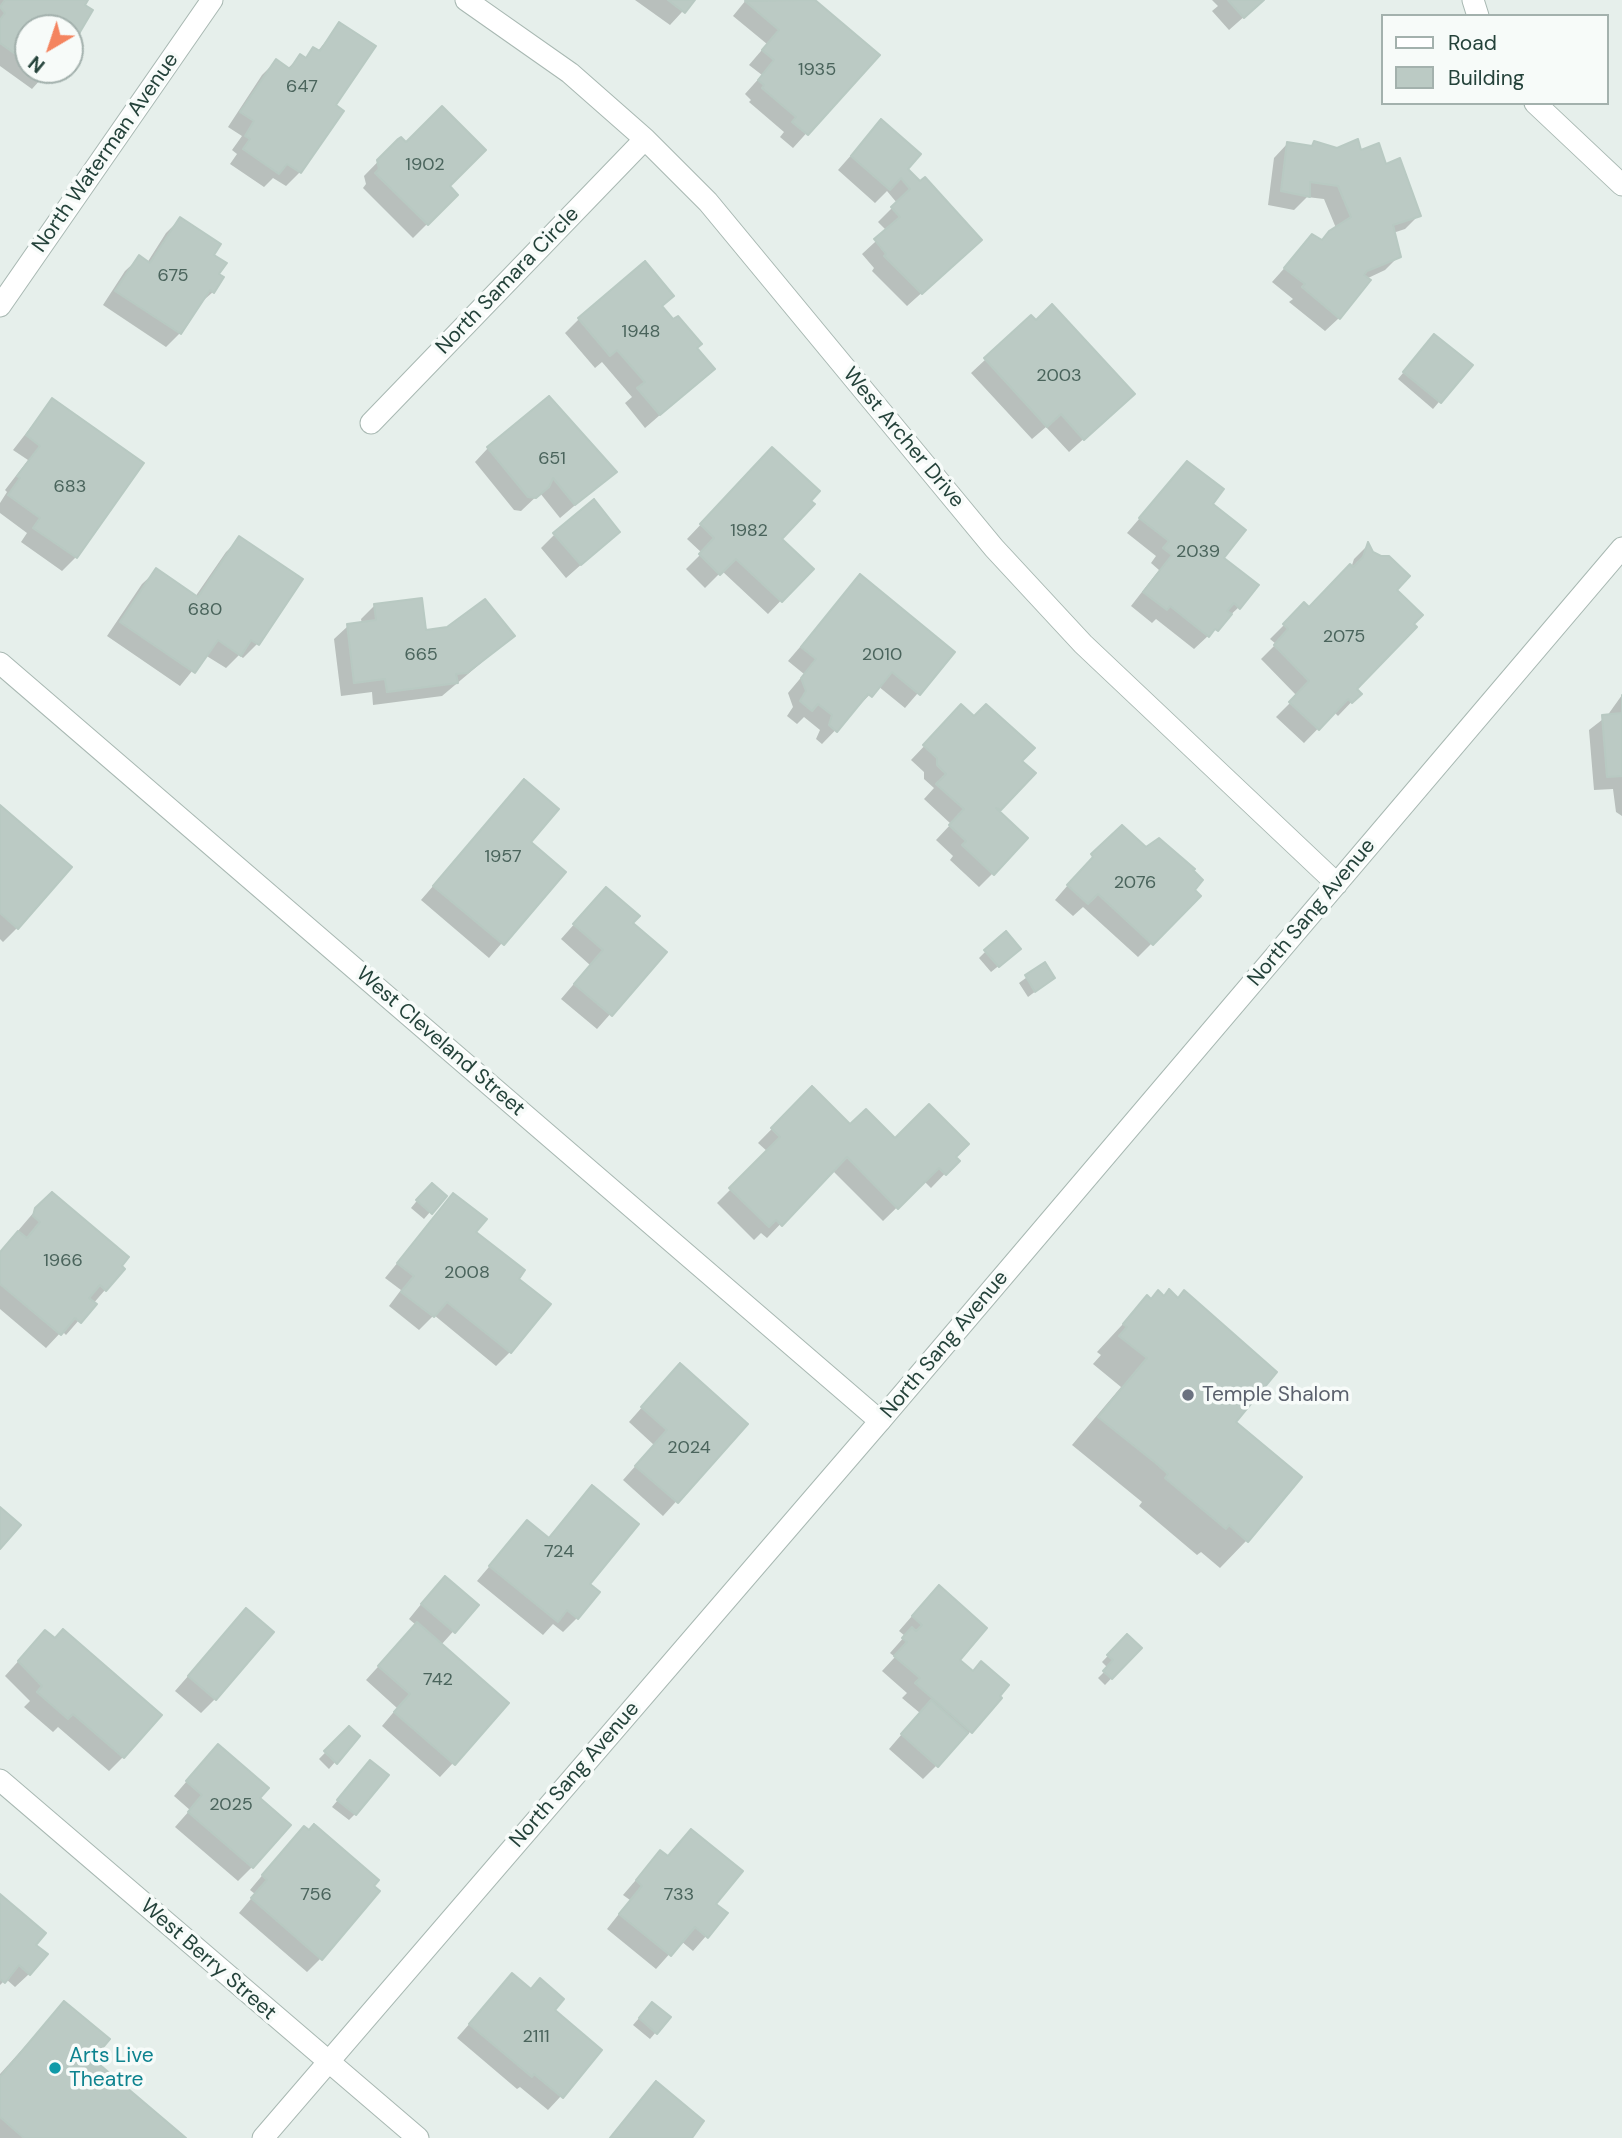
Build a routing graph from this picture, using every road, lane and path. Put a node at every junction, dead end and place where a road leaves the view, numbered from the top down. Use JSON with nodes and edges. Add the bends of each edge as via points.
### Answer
{"nodes":[{"id":1,"x":212,"y":0,"type":"edge"},
{"id":2,"x":466,"y":0,"type":"edge"},
{"id":3,"x":1537,"y":105,"type":"edge"},
{"id":4,"x":645,"y":139,"type":"junction"},
{"id":5,"x":1622,"y":185,"type":"edge"},
{"id":6,"x":0,"y":306,"type":"edge"},
{"id":7,"x":371,"y":423,"type":"dead end"},
{"id":8,"x":1622,"y":548,"type":"edge"},
{"id":9,"x":0,"y":663,"type":"edge"},
{"id":10,"x":1337,"y":884,"type":"junction"},
{"id":11,"x":880,"y":1421,"type":"junction"},
{"id":12,"x":0,"y":1780,"type":"edge"},
{"id":13,"x":326,"y":2062,"type":"junction"},
{"id":14,"x":263,"y":2138,"type":"edge"},
{"id":15,"x":418,"y":2138,"type":"edge"}],
"edges":[{"from":1,"to":6,"type":"street","name":"North Waterman Avenue"},
{"from":2,"to":4,"type":"street","name":"West Archer Drive","via":[[570,74]]},
{"from":3,"to":5,"type":"street"},
{"from":4,"to":7,"type":"street","name":"North Samara Circle"},
{"from":4,"to":10,"type":"street","name":"West Archer Drive","via":[[708,202],[1012,567],[1083,644]]},
{"from":8,"to":10,"type":"street","name":"North Sang Avenue"},
{"from":9,"to":11,"type":"street","name":"West Cleveland Street"},
{"from":10,"to":11,"type":"street","name":"North Sang Avenue"},
{"from":11,"to":13,"type":"street","name":"North Sang Avenue"},
{"from":12,"to":13,"type":"street","name":"West Berry Street"},
{"from":13,"to":14,"type":"street","name":"North Sang Avenue"},
{"from":13,"to":15,"type":"street","name":"West Berry Street"}]}
